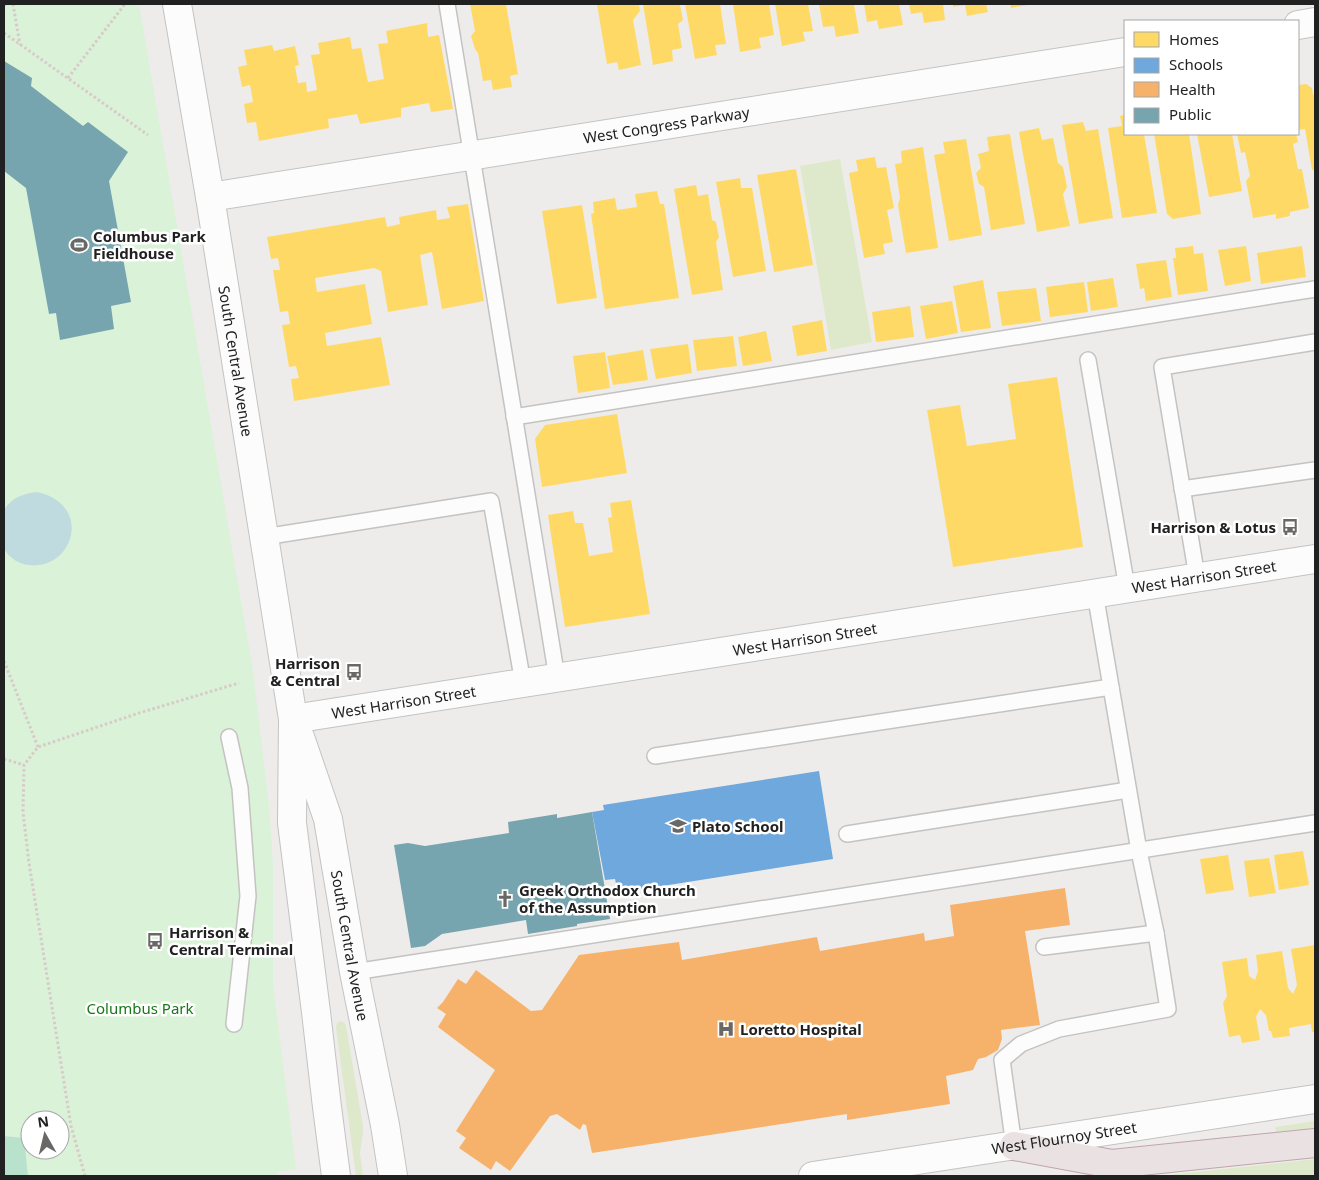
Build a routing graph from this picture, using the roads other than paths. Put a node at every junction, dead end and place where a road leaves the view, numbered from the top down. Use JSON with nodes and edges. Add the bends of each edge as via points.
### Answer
{"nodes":[{"id":1,"x":177,"y":4,"type":"edge"},
{"id":2,"x":447,"y":4,"type":"edge"},
{"id":3,"x":1315,"y":22,"type":"edge"},
{"id":4,"x":1299,"y":25,"type":"edge"},
{"id":5,"x":1124,"y":52,"type":"edge"},
{"id":6,"x":472,"y":155,"type":"junction"},
{"id":7,"x":210,"y":197,"type":"junction"},
{"id":8,"x":1315,"y":289,"type":"edge"},
{"id":9,"x":1315,"y":342,"type":"edge"},
{"id":10,"x":1088,"y":360,"type":"dead end"},
{"id":11,"x":514,"y":417,"type":"junction"},
{"id":12,"x":1315,"y":470,"type":"edge"},
{"id":13,"x":1182,"y":489,"type":"junction"},
{"id":14,"x":264,"y":537,"type":"junction"},
{"id":15,"x":1315,"y":559,"type":"edge"},
{"id":16,"x":1197,"y":577,"type":"junction"},
{"id":17,"x":1127,"y":588,"type":"junction"},
{"id":18,"x":1095,"y":593,"type":"junction"},
{"id":19,"x":557,"y":678,"type":"junction"},
{"id":20,"x":523,"y":683,"type":"junction"},
{"id":21,"x":1111,"y":687,"type":"junction"},
{"id":22,"x":293,"y":719,"type":"junction"},
{"id":23,"x":229,"y":737,"type":"dead end"},
{"id":24,"x":655,"y":756,"type":"dead end"},
{"id":25,"x":1128,"y":790,"type":"junction"},
{"id":26,"x":1315,"y":823,"type":"edge"},
{"id":27,"x":847,"y":834,"type":"dead end"},
{"id":28,"x":1139,"y":851,"type":"junction"},
{"id":29,"x":1156,"y":933,"type":"junction"},
{"id":30,"x":1044,"y":947,"type":"dead end"},
{"id":31,"x":354,"y":972,"type":"junction"},
{"id":32,"x":234,"y":1024,"type":"dead end"},
{"id":33,"x":1315,"y":1100,"type":"edge"},
{"id":34,"x":1315,"y":1143,"type":"edge"},
{"id":35,"x":1014,"y":1146,"type":"junction"},
{"id":36,"x":336,"y":1176,"type":"edge"},
{"id":37,"x":393,"y":1176,"type":"edge"},
{"id":38,"x":813,"y":1176,"type":"edge"}],
"edges":[{"from":1,"to":7,"type":"street","name":"South Central Avenue"},
{"from":2,"to":6,"type":"lane"},
{"from":3,"to":4,"type":"street"},
{"from":5,"to":6,"type":"street","name":"West Congress Parkway"},
{"from":6,"to":7,"type":"street","name":"West Congress Parkway"},
{"from":6,"to":11,"type":"lane"},
{"from":7,"to":14,"type":"street","name":"South Central Avenue"},
{"from":8,"to":11,"type":"lane"},
{"from":9,"to":13,"type":"lane","via":[[1162,367]]},
{"from":10,"to":17,"type":"lane"},
{"from":11,"to":19,"type":"lane"},
{"from":12,"to":13,"type":"lane"},
{"from":13,"to":16,"type":"lane"},
{"from":14,"to":20,"type":"lane","via":[[491,501]]},
{"from":14,"to":22,"type":"street","name":"South Central Avenue"},
{"from":15,"to":16,"type":"street","name":"West Harrison Street"},
{"from":16,"to":17,"type":"street","name":"West Harrison Street"},
{"from":17,"to":18,"type":"street","name":"West Harrison Street"},
{"from":18,"to":19,"type":"street","name":"West Harrison Street"},
{"from":18,"to":21,"type":"lane"},
{"from":19,"to":20,"type":"street","name":"West Harrison Street"},
{"from":20,"to":22,"type":"street","name":"West Harrison Street"},
{"from":21,"to":24,"type":"lane"},
{"from":21,"to":25,"type":"lane"},
{"from":22,"to":31,"type":"street","name":"South Central Avenue","via":[[328,820]]},
{"from":22,"to":36,"type":"street","name":"South Central Avenue","via":[[292,824]]},
{"from":23,"to":32,"type":"lane","via":[[240,788],[248,896]]},
{"from":25,"to":27,"type":"lane"},
{"from":25,"to":28,"type":"lane"},
{"from":26,"to":28,"type":"lane"},
{"from":28,"to":29,"type":"lane"},
{"from":28,"to":31,"type":"lane"},
{"from":29,"to":30,"type":"lane"},
{"from":29,"to":35,"type":"lane","via":[[1168,1009],[1058,1029],[1021,1044],[1002,1060]]},
{"from":31,"to":37,"type":"street","name":"South Central Avenue"},
{"from":33,"to":35,"type":"street","name":"West Flournoy Street"},
{"from":34,"to":35,"type":"highway","via":[[1112,1164]]},
{"from":35,"to":38,"type":"street","name":"West Flournoy Street"}]}
